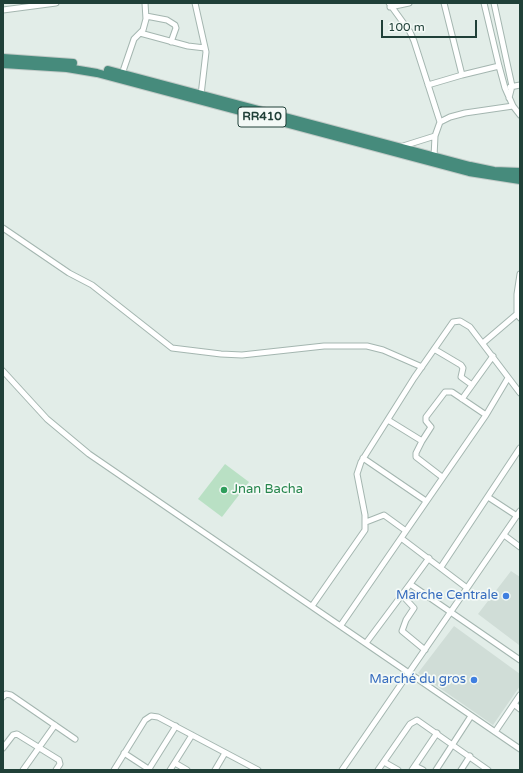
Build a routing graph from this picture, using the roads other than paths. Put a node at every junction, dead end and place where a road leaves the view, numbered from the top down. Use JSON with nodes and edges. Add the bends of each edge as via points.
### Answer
{"nodes":[{"id":1,"x":56,"y":3,"type":"edge"},
{"id":2,"x":146,"y":3,"type":"edge"},
{"id":3,"x":195,"y":3,"type":"edge"},
{"id":4,"x":409,"y":3,"type":"edge"},
{"id":5,"x":444,"y":3,"type":"edge"},
{"id":6,"x":484,"y":3,"type":"edge"},
{"id":7,"x":494,"y":3,"type":"edge"},
{"id":8,"x":390,"y":5,"type":"edge"},
{"id":9,"x":3,"y":10,"type":"edge"},
{"id":10,"x":146,"y":16,"type":"junction"},
{"id":11,"x":140,"y":34,"type":"junction"},
{"id":12,"x":171,"y":42,"type":"junction"},
{"id":13,"x":205,"y":48,"type":"junction"},
{"id":14,"x":3,"y":58,"type":"edge"},
{"id":15,"x":3,"y":64,"type":"edge"},
{"id":16,"x":499,"y":66,"type":"junction"},
{"id":17,"x":122,"y":74,"type":"junction"},
{"id":18,"x":462,"y":75,"type":"junction"},
{"id":19,"x":428,"y":85,"type":"junction"},
{"id":20,"x":520,"y":85,"type":"edge"},
{"id":21,"x":512,"y":86,"type":"junction"},
{"id":22,"x":505,"y":88,"type":"junction"},
{"id":23,"x":201,"y":95,"type":"junction"},
{"id":24,"x":509,"y":98,"type":"junction"},
{"id":25,"x":513,"y":106,"type":"junction"},
{"id":26,"x":520,"y":116,"type":"edge"},
{"id":27,"x":440,"y":122,"type":"junction"},
{"id":28,"x":435,"y":136,"type":"junction"},
{"id":29,"x":399,"y":147,"type":"junction"},
{"id":30,"x":434,"y":157,"type":"junction"},
{"id":31,"x":520,"y":172,"type":"edge"},
{"id":32,"x":520,"y":180,"type":"edge"},
{"id":33,"x":3,"y":228,"type":"edge"},
{"id":34,"x":520,"y":274,"type":"edge"},
{"id":35,"x":519,"y":316,"type":"edge"},
{"id":36,"x":483,"y":343,"type":"junction"},
{"id":37,"x":434,"y":349,"type":"junction"},
{"id":38,"x":493,"y":356,"type":"junction"},
{"id":39,"x":422,"y":367,"type":"junction"},
{"id":40,"x":3,"y":371,"type":"edge"},
{"id":41,"x":508,"y":378,"type":"junction"},
{"id":42,"x":472,"y":386,"type":"junction"},
{"id":43,"x":520,"y":394,"type":"edge"},
{"id":44,"x":462,"y":399,"type":"junction"},
{"id":45,"x":486,"y":414,"type":"junction"},
{"id":46,"x":388,"y":420,"type":"junction"},
{"id":47,"x":422,"y":441,"type":"junction"},
{"id":48,"x":520,"y":448,"type":"edge"},
{"id":49,"x":363,"y":458,"type":"junction"},
{"id":50,"x":442,"y":477,"type":"junction"},
{"id":51,"x":488,"y":497,"type":"junction"},
{"id":52,"x":426,"y":501,"type":"junction"},
{"id":53,"x":520,"y":511,"type":"edge"},
{"id":54,"x":516,"y":516,"type":"junction"},
{"id":55,"x":366,"y":522,"type":"junction"},
{"id":56,"x":406,"y":531,"type":"junction"},
{"id":57,"x":504,"y":535,"type":"junction"},
{"id":58,"x":401,"y":538,"type":"junction"},
{"id":59,"x":520,"y":546,"type":"edge"},
{"id":60,"x":429,"y":558,"type":"junction"},
{"id":61,"x":441,"y":568,"type":"junction"},
{"id":62,"x":410,"y":584,"type":"junction"},
{"id":63,"x":467,"y":588,"type":"junction"},
{"id":64,"x":402,"y":595,"type":"junction"},
{"id":65,"x":312,"y":606,"type":"junction"},
{"id":66,"x":450,"y":612,"type":"junction"},
{"id":67,"x":341,"y":625,"type":"junction"},
{"id":68,"x":366,"y":643,"type":"junction"},
{"id":69,"x":425,"y":650,"type":"junction"},
{"id":70,"x":520,"y":660,"type":"edge"},
{"id":71,"x":409,"y":674,"type":"junction"},
{"id":72,"x":520,"y":694,"type":"edge"},
{"id":73,"x":3,"y":697,"type":"edge"},
{"id":74,"x":514,"y":704,"type":"junction"},
{"id":75,"x":520,"y":709,"type":"edge"},
{"id":76,"x":471,"y":716,"type":"junction"},
{"id":77,"x":54,"y":725,"type":"junction"},
{"id":78,"x":176,"y":726,"type":"junction"},
{"id":79,"x":495,"y":732,"type":"junction"},
{"id":80,"x":437,"y":733,"type":"junction"},
{"id":81,"x":192,"y":735,"type":"junction"},
{"id":82,"x":75,"y":739,"type":"dead end"},
{"id":83,"x":452,"y":745,"type":"junction"},
{"id":84,"x":3,"y":748,"type":"edge"},
{"id":85,"x":39,"y":748,"type":"junction"},
{"id":86,"x":520,"y":748,"type":"edge"},
{"id":87,"x":124,"y":753,"type":"junction"},
{"id":88,"x":225,"y":753,"type":"junction"},
{"id":89,"x":470,"y":756,"type":"junction"},
{"id":90,"x":384,"y":762,"type":"junction"},
{"id":91,"x":175,"y":763,"type":"junction"},
{"id":92,"x":413,"y":768,"type":"edge"},
{"id":93,"x":23,"y":770,"type":"edge"},
{"id":94,"x":56,"y":770,"type":"edge"},
{"id":95,"x":114,"y":770,"type":"edge"},
{"id":96,"x":150,"y":770,"type":"edge"},
{"id":97,"x":170,"y":770,"type":"edge"},
{"id":98,"x":187,"y":770,"type":"edge"},
{"id":99,"x":215,"y":770,"type":"edge"},
{"id":100,"x":258,"y":770,"type":"edge"},
{"id":101,"x":342,"y":770,"type":"edge"},
{"id":102,"x":378,"y":770,"type":"edge"},
{"id":103,"x":398,"y":770,"type":"edge"},
{"id":104,"x":423,"y":770,"type":"edge"},
{"id":105,"x":436,"y":770,"type":"edge"},
{"id":106,"x":461,"y":770,"type":"edge"},
{"id":107,"x":488,"y":770,"type":"edge"}],
"edges":[{"from":1,"to":9,"type":"street"},
{"from":2,"to":10,"type":"street"},
{"from":3,"to":13,"type":"street"},
{"from":4,"to":8,"type":"street"},
{"from":5,"to":18,"type":"street"},
{"from":6,"to":16,"type":"street"},
{"from":7,"to":21,"type":"street"},
{"from":8,"to":19,"type":"street","via":[[410,32]]},
{"from":10,"to":11,"type":"street"},
{"from":10,"to":12,"type":"street","via":[[167,20],[175,25]]},
{"from":11,"to":12,"type":"street"},
{"from":11,"to":17,"type":"street","via":[[132,43]]},
{"from":12,"to":13,"type":"street"},
{"from":13,"to":23,"type":"street"},
{"from":14,"to":17,"type":"highway","number":"RR410","via":[[67,63]]},
{"from":15,"to":32,"type":"highway","number":"RR410","via":[[67,68],[97,73],[469,172]]},
{"from":16,"to":18,"type":"street"},
{"from":16,"to":22,"type":"street"},
{"from":17,"to":23,"type":"highway","number":"RR410"},
{"from":18,"to":19,"type":"street"},
{"from":19,"to":27,"type":"street"},
{"from":20,"to":21,"type":"street"},
{"from":21,"to":22,"type":"street"},
{"from":21,"to":24,"type":"street"},
{"from":22,"to":24,"type":"street"},
{"from":23,"to":29,"type":"highway","number":"RR410"},
{"from":24,"to":25,"type":"street"},
{"from":25,"to":26,"type":"street"},
{"from":25,"to":27,"type":"street","via":[[465,113]]},
{"from":27,"to":28,"type":"street"},
{"from":28,"to":29,"type":"street"},
{"from":28,"to":30,"type":"street"},
{"from":29,"to":30,"type":"highway","number":"RR410"},
{"from":30,"to":31,"type":"highway","number":"RR410","via":[[482,169]]},
{"from":33,"to":39,"type":"street","via":[[68,273],[92,285],[172,348],[242,355],[324,346],[367,346],[384,350]]},
{"from":34,"to":35,"type":"street","via":[[517,294]]},
{"from":35,"to":36,"type":"street"},
{"from":36,"to":37,"type":"street","via":[[470,327],[457,321],[450,326]]},
{"from":36,"to":38,"type":"street"},
{"from":37,"to":39,"type":"street"},
{"from":37,"to":42,"type":"street","via":[[461,366],[463,368],[460,376]]},
{"from":38,"to":41,"type":"street"},
{"from":38,"to":42,"type":"street"},
{"from":39,"to":46,"type":"street"},
{"from":40,"to":65,"type":"street","via":[[47,419],[89,454]]},
{"from":41,"to":43,"type":"street"},
{"from":41,"to":45,"type":"street"},
{"from":42,"to":44,"type":"street"},
{"from":44,"to":45,"type":"street"},
{"from":44,"to":47,"type":"street","via":[[450,392],[443,393],[426,417],[430,429]]},
{"from":45,"to":50,"type":"street"},
{"from":46,"to":47,"type":"street"},
{"from":46,"to":49,"type":"street"},
{"from":47,"to":50,"type":"street","via":[[416,457]]},
{"from":48,"to":51,"type":"street"},
{"from":49,"to":52,"type":"street"},
{"from":49,"to":55,"type":"street","via":[[358,474]]},
{"from":50,"to":52,"type":"street"},
{"from":51,"to":54,"type":"street"},
{"from":51,"to":61,"type":"street"},
{"from":52,"to":56,"type":"street"},
{"from":53,"to":54,"type":"street"},
{"from":54,"to":57,"type":"street"},
{"from":55,"to":56,"type":"street","via":[[384,516]]},
{"from":55,"to":65,"type":"street","via":[[362,534]]},
{"from":56,"to":58,"type":"street"},
{"from":57,"to":59,"type":"street"},
{"from":57,"to":63,"type":"street"},
{"from":58,"to":60,"type":"street"},
{"from":58,"to":67,"type":"street"},
{"from":60,"to":61,"type":"street"},
{"from":60,"to":62,"type":"street"},
{"from":61,"to":63,"type":"street"},
{"from":62,"to":64,"type":"street"},
{"from":62,"to":66,"type":"street"},
{"from":63,"to":66,"type":"street"},
{"from":64,"to":68,"type":"street"},
{"from":64,"to":69,"type":"street","via":[[414,608],[402,631]]},
{"from":65,"to":67,"type":"street"},
{"from":66,"to":69,"type":"street"},
{"from":66,"to":70,"type":"street"},
{"from":67,"to":68,"type":"street"},
{"from":68,"to":71,"type":"street"},
{"from":69,"to":71,"type":"street"},
{"from":71,"to":76,"type":"street"},
{"from":71,"to":101,"type":"street"},
{"from":72,"to":74,"type":"street"},
{"from":73,"to":77,"type":"street","via":[[6,694],[11,695]]},
{"from":74,"to":75,"type":"street"},
{"from":74,"to":79,"type":"street"},
{"from":76,"to":79,"type":"street"},
{"from":76,"to":83,"type":"street"},
{"from":77,"to":82,"type":"street"},
{"from":77,"to":85,"type":"street"},
{"from":78,"to":81,"type":"street"},
{"from":78,"to":87,"type":"street","via":[[158,716],[149,717]]},
{"from":78,"to":96,"type":"street"},
{"from":79,"to":86,"type":"street"},
{"from":80,"to":83,"type":"street"},
{"from":80,"to":90,"type":"street","via":[[414,721]]},
{"from":80,"to":92,"type":"street"},
{"from":81,"to":88,"type":"street"},
{"from":81,"to":91,"type":"street"},
{"from":83,"to":89,"type":"street"},
{"from":83,"to":105,"type":"street"},
{"from":84,"to":85,"type":"street","via":[[15,734]]},
{"from":85,"to":93,"type":"street"},
{"from":85,"to":94,"type":"street","via":[[59,760],[60,764]]},
{"from":87,"to":95,"type":"street"},
{"from":87,"to":96,"type":"street"},
{"from":88,"to":99,"type":"street"},
{"from":88,"to":100,"type":"street"},
{"from":89,"to":106,"type":"street"},
{"from":89,"to":107,"type":"street"},
{"from":90,"to":102,"type":"street"},
{"from":90,"to":103,"type":"street"},
{"from":91,"to":97,"type":"street"},
{"from":91,"to":98,"type":"street"},
{"from":92,"to":104,"type":"street"}]}
